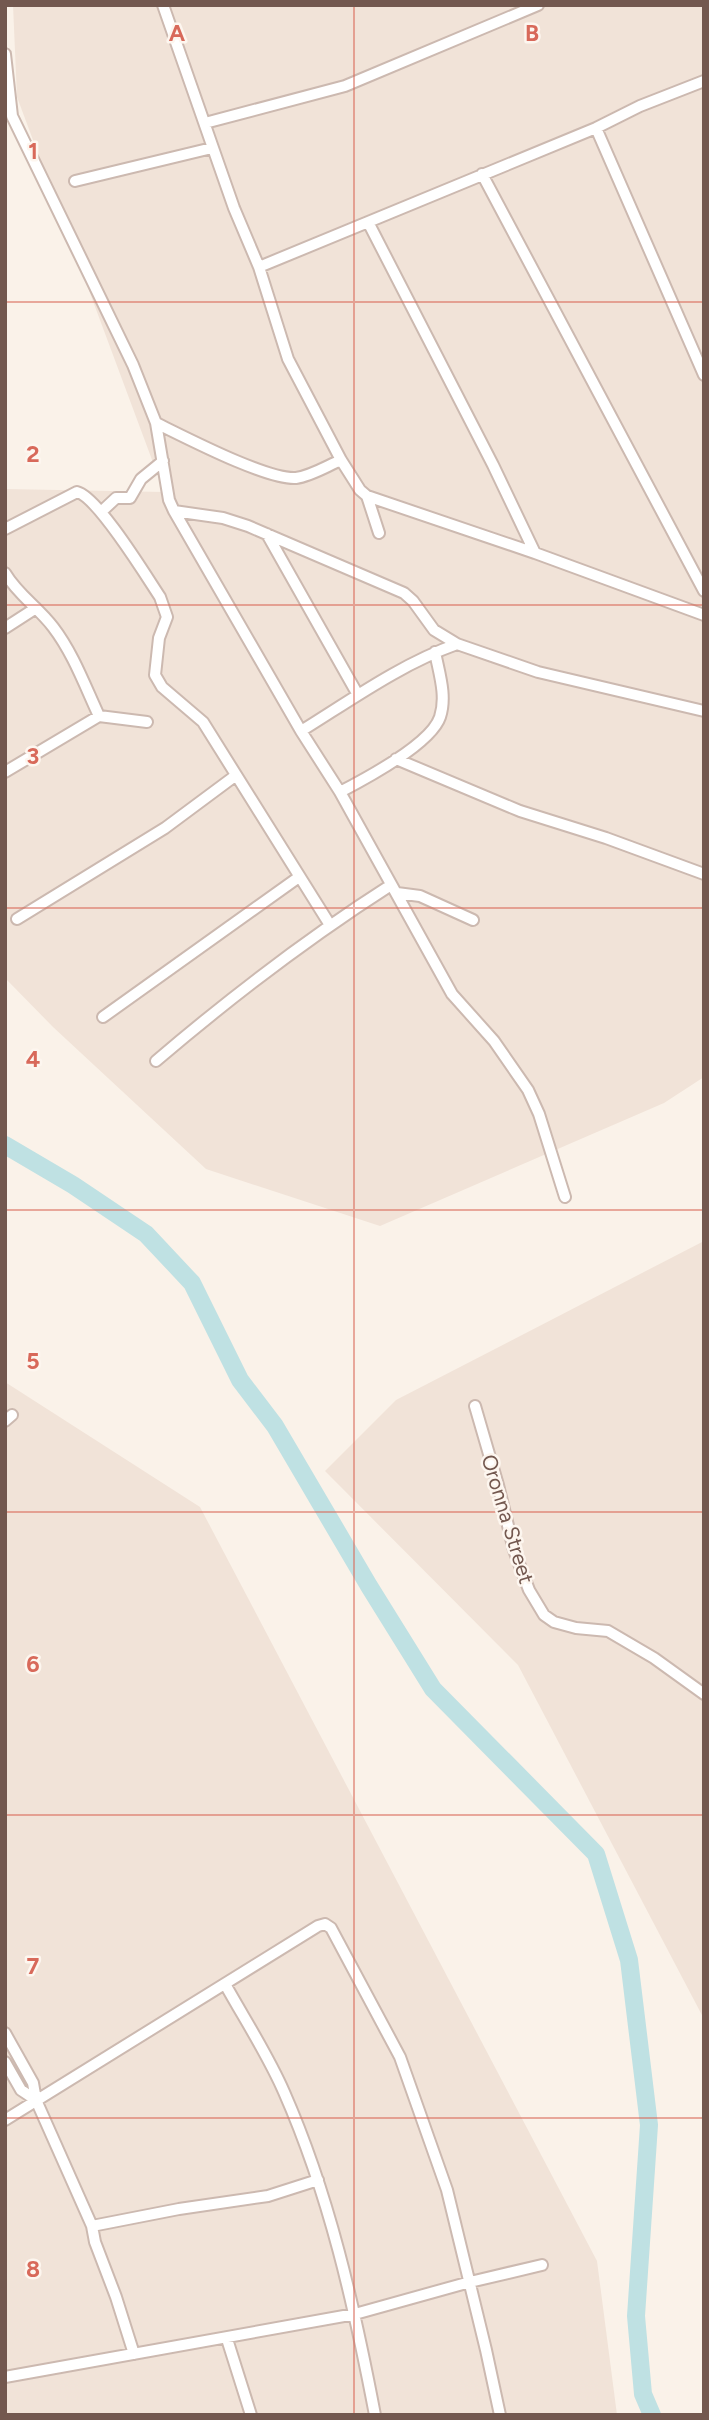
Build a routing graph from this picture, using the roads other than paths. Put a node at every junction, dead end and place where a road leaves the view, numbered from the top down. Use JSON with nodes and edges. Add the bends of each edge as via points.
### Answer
{"nodes":[{"id":1,"x":163,"y":5,"type":"edge"},
{"id":2,"x":538,"y":5,"type":"edge"},
{"id":3,"x":5,"y":54,"type":"edge"},
{"id":4,"x":704,"y":81,"type":"edge"},
{"id":5,"x":205,"y":123,"type":"junction"},
{"id":6,"x":596,"y":128,"type":"junction"},
{"id":7,"x":212,"y":148,"type":"junction"},
{"id":8,"x":481,"y":174,"type":"junction"},
{"id":9,"x":75,"y":181,"type":"dead end"},
{"id":10,"x":368,"y":222,"type":"junction"},
{"id":11,"x":259,"y":267,"type":"junction"},
{"id":12,"x":704,"y":375,"type":"edge"},
{"id":13,"x":156,"y":423,"type":"junction"},
{"id":14,"x":341,"y":460,"type":"junction"},
{"id":15,"x":163,"y":461,"type":"junction"},
{"id":16,"x":367,"y":496,"type":"junction"},
{"id":17,"x":174,"y":511,"type":"junction"},
{"id":18,"x":102,"y":512,"type":"junction"},
{"id":19,"x":5,"y":529,"type":"edge"},
{"id":20,"x":379,"y":533,"type":"dead end"},
{"id":21,"x":267,"y":534,"type":"junction"},
{"id":22,"x":535,"y":553,"type":"junction"},
{"id":23,"x":5,"y":573,"type":"edge"},
{"id":24,"x":704,"y":591,"type":"edge"},
{"id":25,"x":36,"y":608,"type":"junction"},
{"id":26,"x":703,"y":614,"type":"edge"},
{"id":27,"x":5,"y":628,"type":"edge"},
{"id":28,"x":457,"y":644,"type":"junction"},
{"id":29,"x":435,"y":652,"type":"junction"},
{"id":30,"x":358,"y":695,"type":"junction"},
{"id":31,"x":704,"y":711,"type":"edge"},
{"id":32,"x":99,"y":716,"type":"junction"},
{"id":33,"x":147,"y":722,"type":"dead end"},
{"id":34,"x":302,"y":731,"type":"junction"},
{"id":35,"x":396,"y":759,"type":"junction"},
{"id":36,"x":5,"y":772,"type":"edge"},
{"id":37,"x":235,"y":776,"type":"junction"},
{"id":38,"x":340,"y":792,"type":"junction"},
{"id":39,"x":704,"y":874,"type":"edge"},
{"id":40,"x":299,"y":877,"type":"junction"},
{"id":41,"x":394,"y":889,"type":"junction"},
{"id":42,"x":17,"y":919,"type":"dead end"},
{"id":43,"x":473,"y":920,"type":"dead end"},
{"id":44,"x":330,"y":925,"type":"junction"},
{"id":45,"x":103,"y":1017,"type":"dead end"},
{"id":46,"x":156,"y":1061,"type":"dead end"},
{"id":47,"x":565,"y":1197,"type":"dead end"},
{"id":48,"x":475,"y":1406,"type":"dead end"},
{"id":49,"x":704,"y":1694,"type":"edge"},
{"id":50,"x":225,"y":1984,"type":"junction"},
{"id":51,"x":5,"y":2033,"type":"edge"},
{"id":52,"x":5,"y":2062,"type":"edge"},
{"id":53,"x":36,"y":2100,"type":"junction"},
{"id":54,"x":5,"y":2120,"type":"edge"},
{"id":55,"x":318,"y":2180,"type":"junction"},
{"id":56,"x":92,"y":2226,"type":"junction"},
{"id":57,"x":542,"y":2265,"type":"dead end"},
{"id":58,"x":470,"y":2282,"type":"junction"},
{"id":59,"x":355,"y":2314,"type":"junction"},
{"id":60,"x":227,"y":2339,"type":"junction"},
{"id":61,"x":134,"y":2354,"type":"junction"},
{"id":62,"x":5,"y":2377,"type":"edge"},
{"id":63,"x":251,"y":2415,"type":"edge"},
{"id":64,"x":375,"y":2415,"type":"edge"},
{"id":65,"x":500,"y":2415,"type":"edge"}],
"edges":[{"from":1,"to":5,"type":"street"},
{"from":2,"to":5,"type":"street","via":[[345,86]]},
{"from":3,"to":13,"type":"street","via":[[12,116],[133,365]]},
{"from":4,"to":6,"type":"street"},
{"from":5,"to":7,"type":"street"},
{"from":6,"to":8,"type":"street"},
{"from":6,"to":12,"type":"street"},
{"from":7,"to":9,"type":"street"},
{"from":7,"to":11,"type":"street"},
{"from":8,"to":10,"type":"street"},
{"from":8,"to":24,"type":"street"},
{"from":10,"to":11,"type":"street"},
{"from":10,"to":22,"type":"street"},
{"from":11,"to":14,"type":"street","via":[[288,359]]},
{"from":13,"to":14,"type":"street","via":[[276,475],[295,478]]},
{"from":13,"to":15,"type":"street"},
{"from":14,"to":16,"type":"street"},
{"from":15,"to":17,"type":"street"},
{"from":15,"to":18,"type":"street","via":[[141,479],[130,498],[117,498]]},
{"from":16,"to":20,"type":"street"},
{"from":16,"to":22,"type":"street"},
{"from":17,"to":21,"type":"street","via":[[223,518]]},
{"from":17,"to":34,"type":"street"},
{"from":18,"to":19,"type":"street","via":[[77,492]]},
{"from":18,"to":37,"type":"street","via":[[164,607],[167,617],[159,638],[155,675],[162,687],[203,722]]},
{"from":21,"to":28,"type":"street","via":[[404,593],[434,630]]},
{"from":21,"to":30,"type":"street"},
{"from":22,"to":26,"type":"street"},
{"from":23,"to":25,"type":"street"},
{"from":25,"to":27,"type":"street"},
{"from":25,"to":32,"type":"street","via":[[62,641]]},
{"from":28,"to":29,"type":"street"},
{"from":28,"to":31,"type":"street","via":[[538,672]]},
{"from":29,"to":30,"type":"street"},
{"from":29,"to":35,"type":"street","via":[[443,692],[440,717],[434,729]]},
{"from":30,"to":34,"type":"street"},
{"from":32,"to":33,"type":"street"},
{"from":32,"to":36,"type":"street"},
{"from":34,"to":38,"type":"street"},
{"from":35,"to":38,"type":"street"},
{"from":35,"to":39,"type":"street","via":[[520,811]]},
{"from":37,"to":40,"type":"street"},
{"from":37,"to":42,"type":"street","via":[[165,828]]},
{"from":38,"to":41,"type":"street"},
{"from":40,"to":44,"type":"street"},
{"from":40,"to":45,"type":"street"},
{"from":41,"to":43,"type":"street"},
{"from":41,"to":44,"type":"street"},
{"from":41,"to":47,"type":"street","via":[[452,994],[494,1041],[528,1090]]},
{"from":44,"to":46,"type":"street"},
{"from":48,"to":49,"type":"street","name":"Oronna Street","via":[[514,1550],[544,1615],[576,1628],[608,1631]]},
{"from":50,"to":53,"type":"street"},
{"from":50,"to":55,"type":"street","via":[[284,2090]]},
{"from":50,"to":58,"type":"street","via":[[318,1926],[331,1928],[400,2057],[447,2190]]},
{"from":51,"to":53,"type":"street","via":[[33,2082]]},
{"from":52,"to":53,"type":"street","via":[[21,2090]]},
{"from":53,"to":54,"type":"street"},
{"from":53,"to":56,"type":"street"},
{"from":55,"to":56,"type":"street","via":[[268,2196]]},
{"from":55,"to":59,"type":"street"},
{"from":56,"to":61,"type":"street"},
{"from":57,"to":58,"type":"street"},
{"from":58,"to":59,"type":"street"},
{"from":58,"to":65,"type":"street"},
{"from":59,"to":60,"type":"street"},
{"from":59,"to":64,"type":"street"},
{"from":60,"to":61,"type":"street"},
{"from":60,"to":63,"type":"street"},
{"from":61,"to":62,"type":"street"}]}
